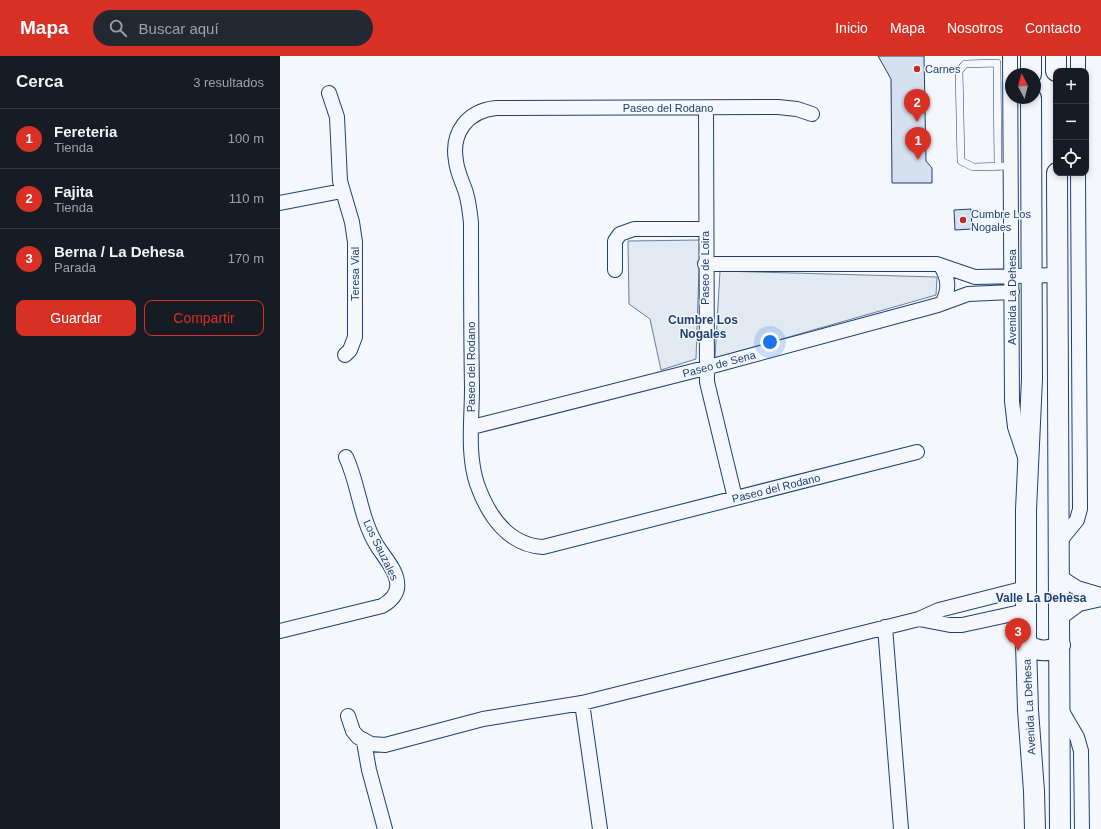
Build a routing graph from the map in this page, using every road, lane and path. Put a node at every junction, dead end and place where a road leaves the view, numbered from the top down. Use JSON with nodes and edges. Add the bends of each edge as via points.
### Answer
{"nodes":[{"id":1,"x":1010,"y":56,"type":"edge"},
{"id":2,"x":1020,"y":56,"type":"edge"},
{"id":3,"x":1031,"y":56,"type":"edge"},
{"id":4,"x":1056,"y":56,"type":"edge"},
{"id":5,"x":1078,"y":56,"type":"edge"},
{"id":6,"x":1011,"y":68,"type":"edge"},
{"id":7,"x":1015,"y":68,"type":"edge"},
{"id":8,"x":1031,"y":68,"type":"edge"},
{"id":9,"x":1056,"y":68,"type":"edge"},
{"id":10,"x":1078,"y":68,"type":"edge"},
{"id":11,"x":328,"y":93,"type":"dead end"},
{"id":12,"x":1009,"y":104,"type":"edge"},
{"id":13,"x":1031,"y":104,"type":"edge"},
{"id":14,"x":706,"y":108,"type":"junction"},
{"id":15,"x":812,"y":114,"type":"dead end"},
{"id":16,"x":1005,"y":166,"type":"junction"},
{"id":17,"x":1057,"y":176,"type":"edge"},
{"id":18,"x":1078,"y":176,"type":"edge"},
{"id":19,"x":342,"y":191,"type":"junction"},
{"id":20,"x":280,"y":203,"type":"edge"},
{"id":21,"x":706,"y":229,"type":"junction"},
{"id":22,"x":705,"y":264,"type":"junction"},
{"id":23,"x":941,"y":266,"type":"junction"},
{"id":24,"x":615,"y":270,"type":"dead end"},
{"id":25,"x":1032,"y":275,"type":"junction"},
{"id":26,"x":1057,"y":275,"type":"junction"},
{"id":27,"x":1012,"y":276,"type":"junction"},
{"id":28,"x":1012,"y":292,"type":"junction"},
{"id":29,"x":943,"y":302,"type":"junction"},
{"id":30,"x":345,"y":355,"type":"dead end"},
{"id":31,"x":706,"y":368,"type":"junction"},
{"id":32,"x":472,"y":427,"type":"junction"},
{"id":33,"x":917,"y":452,"type":"dead end"},
{"id":34,"x":346,"y":457,"type":"dead end"},
{"id":35,"x":1028,"y":466,"type":"junction"},
{"id":36,"x":735,"y":498,"type":"junction"},
{"id":37,"x":1059,"y":548,"type":"junction"},
{"id":38,"x":1026,"y":549,"type":"junction"},
{"id":39,"x":1060,"y":578,"type":"junction"},
{"id":40,"x":1026,"y":588,"type":"junction"},
{"id":41,"x":1101,"y":595,"type":"edge"},
{"id":42,"x":1101,"y":599,"type":"edge"},
{"id":43,"x":1026,"y":611,"type":"junction"},
{"id":44,"x":1060,"y":618,"type":"junction"},
{"id":45,"x":919,"y":619,"type":"junction"},
{"id":46,"x":885,"y":627,"type":"junction"},
{"id":47,"x":280,"y":631,"type":"edge"},
{"id":48,"x":1026,"y":644,"type":"junction"},
{"id":49,"x":1060,"y":645,"type":"junction"},
{"id":50,"x":582,"y":703,"type":"junction"},
{"id":51,"x":1060,"y":708,"type":"junction"},
{"id":52,"x":348,"y":716,"type":"dead end"},
{"id":53,"x":364,"y":742,"type":"junction"},
{"id":54,"x":1034,"y":828,"type":"edge"},
{"id":55,"x":386,"y":829,"type":"edge"},
{"id":56,"x":600,"y":829,"type":"edge"},
{"id":57,"x":901,"y":829,"type":"edge"},
{"id":58,"x":1060,"y":829,"type":"edge"},
{"id":59,"x":1082,"y":829,"type":"edge"}],
"edges":[{"from":1,"to":6,"type":"street","name":"Avenida La Dehesa"},
{"from":2,"to":7,"type":"street","name":"Avenida La Dehesa"},
{"from":3,"to":8,"type":"street"},
{"from":4,"to":9,"type":"street"},
{"from":5,"to":10,"type":"street"},
{"from":11,"to":19,"type":"street","name":"Teresa Vial","via":[[337,117]]},
{"from":12,"to":16,"type":"street","name":"Avenida La Dehesa"},
{"from":13,"to":25,"type":"street","name":"Avenida La Dehesa"},
{"from":14,"to":15,"type":"street","name":"Paseo del Rodano","via":[[788,108]]},
{"from":14,"to":21,"type":"street","name":"Paseo de Loira"},
{"from":14,"to":32,"type":"street","name":"Paseo del Rodano","via":[[496,108],[480,111],[462,125],[455,152],[471,223]]},
{"from":16,"to":16,"type":"lane","via":[[997,63],[965,64],[959,71],[961,161],[973,167]]},
{"from":16,"to":27,"type":"street","name":"Avenida La Dehesa"},
{"from":17,"to":26,"type":"street"},
{"from":18,"to":37,"type":"street","via":[[1080,509],[1077,520]]},
{"from":19,"to":20,"type":"street"},
{"from":19,"to":30,"type":"street","name":"Teresa Vial","via":[[352,222],[355,252],[355,337]]},
{"from":21,"to":22,"type":"street","name":"Paseo de Loira"},
{"from":21,"to":24,"type":"street","via":[[624,231],[615,241]]},
{"from":22,"to":23,"type":"street"},
{"from":22,"to":31,"type":"street","name":"Paseo de Loira"},
{"from":23,"to":27,"type":"street","via":[[975,276]]},
{"from":23,"to":29,"type":"street","via":[[948,285]]},
{"from":25,"to":26,"type":"street"},
{"from":25,"to":27,"type":"street"},
{"from":25,"to":35,"type":"street","name":"Avenida La Dehesa","via":[[1032,378]]},
{"from":26,"to":37,"type":"street"},
{"from":27,"to":28,"type":"street","name":"Avenida La Dehesa"},
{"from":28,"to":29,"type":"street","name":"Paseo de Sena","via":[[976,293]]},
{"from":28,"to":35,"type":"street","name":"Avenida La Dehesa","via":[[1012,414]]},
{"from":29,"to":31,"type":"street","name":"Paseo de Sena"},
{"from":31,"to":32,"type":"street","name":"Paseo de Sena"},
{"from":31,"to":36,"type":"street","name":"Paseo de Loira","via":[[710,397]]},
{"from":32,"to":36,"type":"street","name":"Paseo del Rodano","via":[[474,470],[482,496],[501,527],[525,544],[538,547],[552,546]]},
{"from":33,"to":36,"type":"street","name":"Paseo del Rodano"},
{"from":34,"to":47,"type":"street","name":"Los Sauzales","via":[[365,521],[396,578],[397,590],[391,600],[382,606]]},
{"from":35,"to":38,"type":"street","name":"Avenida La Dehesa"},
{"from":37,"to":38,"type":"street","via":[[1035,545]]},
{"from":37,"to":39,"type":"street"},
{"from":38,"to":40,"type":"street","name":"Avenida La Dehesa"},
{"from":39,"to":41,"type":"street","via":[[1077,588]]},
{"from":39,"to":44,"type":"street"},
{"from":40,"to":43,"type":"street","name":"Avenida La Dehesa"},
{"from":40,"to":45,"type":"street","via":[[939,610]]},
{"from":42,"to":44,"type":"street","via":[[1079,604]]},
{"from":43,"to":45,"type":"street","via":[[950,626]]},
{"from":43,"to":48,"type":"street","name":"Avenida La Dehesa"},
{"from":44,"to":49,"type":"street"},
{"from":45,"to":46,"type":"street"},
{"from":46,"to":50,"type":"street"},
{"from":46,"to":57,"type":"street"},
{"from":48,"to":49,"type":"street","via":[[1046,651]]},
{"from":48,"to":54,"type":"street","name":"Avenida La Dehesa"},
{"from":49,"to":51,"type":"street"},
{"from":50,"to":53,"type":"street","via":[[483,719],[385,745]]},
{"from":50,"to":56,"type":"street"},
{"from":51,"to":58,"type":"street"},
{"from":51,"to":59,"type":"street","via":[[1077,737],[1081,751]]},
{"from":52,"to":53,"type":"street","via":[[353,731]]},
{"from":53,"to":55,"type":"street","via":[[369,770]]}]}
